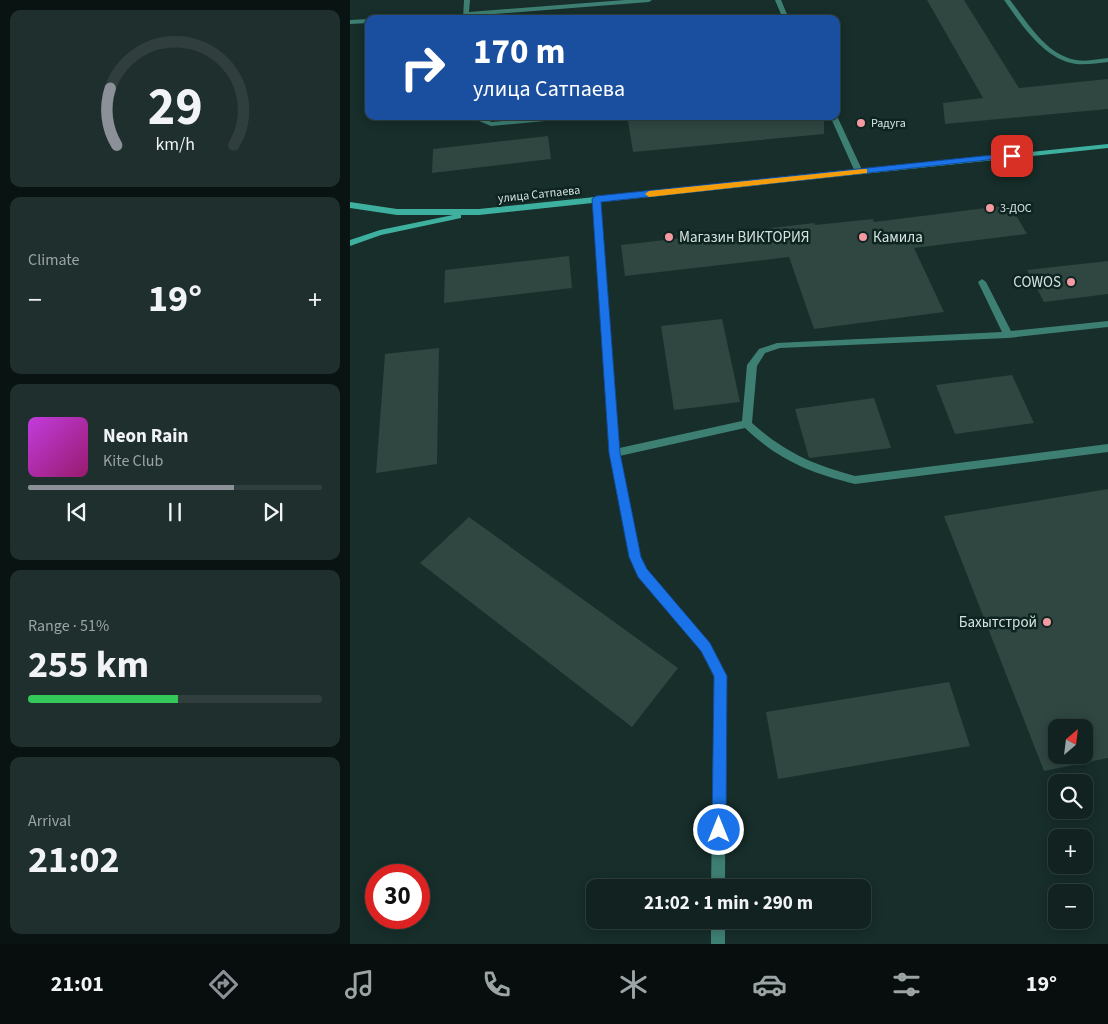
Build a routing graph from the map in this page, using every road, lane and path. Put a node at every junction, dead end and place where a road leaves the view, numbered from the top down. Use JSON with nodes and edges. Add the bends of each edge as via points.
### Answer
{"nodes":[{"id":1,"x":467,"y":0,"type":"edge"},
{"id":2,"x":650,"y":0,"type":"edge"},
{"id":3,"x":778,"y":0,"type":"edge"},
{"id":4,"x":1007,"y":0,"type":"edge"},
{"id":5,"x":527,"y":9,"type":"junction"},
{"id":6,"x":466,"y":15,"type":"edge"},
{"id":7,"x":475,"y":15,"type":"edge"},
{"id":8,"x":527,"y":15,"type":"edge"},
{"id":9,"x":784,"y":15,"type":"edge"},
{"id":10,"x":365,"y":21,"type":"edge"},
{"id":11,"x":350,"y":22,"type":"edge"},
{"id":12,"x":1108,"y":60,"type":"edge"},
{"id":13,"x":480,"y":120,"type":"edge"},
{"id":14,"x":534,"y":120,"type":"edge"},
{"id":15,"x":835,"y":120,"type":"edge"},
{"id":16,"x":1108,"y":146,"type":"edge"},
{"id":17,"x":859,"y":172,"type":"junction"},
{"id":18,"x":596,"y":199,"type":"junction"},
{"id":19,"x":350,"y":205,"type":"edge"},
{"id":20,"x":479,"y":212,"type":"junction"},
{"id":21,"x":350,"y":243,"type":"edge"},
{"id":22,"x":982,"y":282,"type":"dead end"},
{"id":23,"x":1108,"y":324,"type":"edge"},
{"id":24,"x":1008,"y":335,"type":"junction"},
{"id":25,"x":747,"y":424,"type":"junction"},
{"id":26,"x":1108,"y":448,"type":"edge"},
{"id":27,"x":615,"y":453,"type":"junction"},
{"id":28,"x":718,"y":879,"type":"edge"},
{"id":29,"x":718,"y":929,"type":"edge"},
{"id":30,"x":718,"y":944,"type":"edge"}],
"edges":[{"from":1,"to":6,"type":"street"},
{"from":2,"to":5,"type":"street"},
{"from":3,"to":9,"type":"street"},
{"from":4,"to":12,"type":"street","via":[[1038,40],[1052,52],[1074,62]]},
{"from":5,"to":7,"type":"street"},
{"from":5,"to":8,"type":"street"},
{"from":10,"to":11,"type":"street"},
{"from":13,"to":14,"type":"street","via":[[491,124]]},
{"from":15,"to":17,"type":"street"},
{"from":16,"to":17,"type":"main road","name":"улица Сатпаева"},
{"from":17,"to":18,"type":"main road","name":"улица Сатпаева"},
{"from":18,"to":20,"type":"main road","name":"улица Сатпаева"},
{"from":18,"to":27,"type":"street"},
{"from":19,"to":20,"type":"main road","via":[[397,212]]},
{"from":20,"to":21,"type":"main road","via":[[380,233]]},
{"from":22,"to":24,"type":"street"},
{"from":23,"to":24,"type":"street"},
{"from":24,"to":25,"type":"street","via":[[790,344],[762,351],[752,365]]},
{"from":25,"to":26,"type":"street","via":[[765,442],[789,458],[855,480]]},
{"from":25,"to":27,"type":"street"},
{"from":27,"to":28,"type":"street","via":[[635,557],[642,573],[705,647],[720,676]]},
{"from":29,"to":30,"type":"street"}]}
